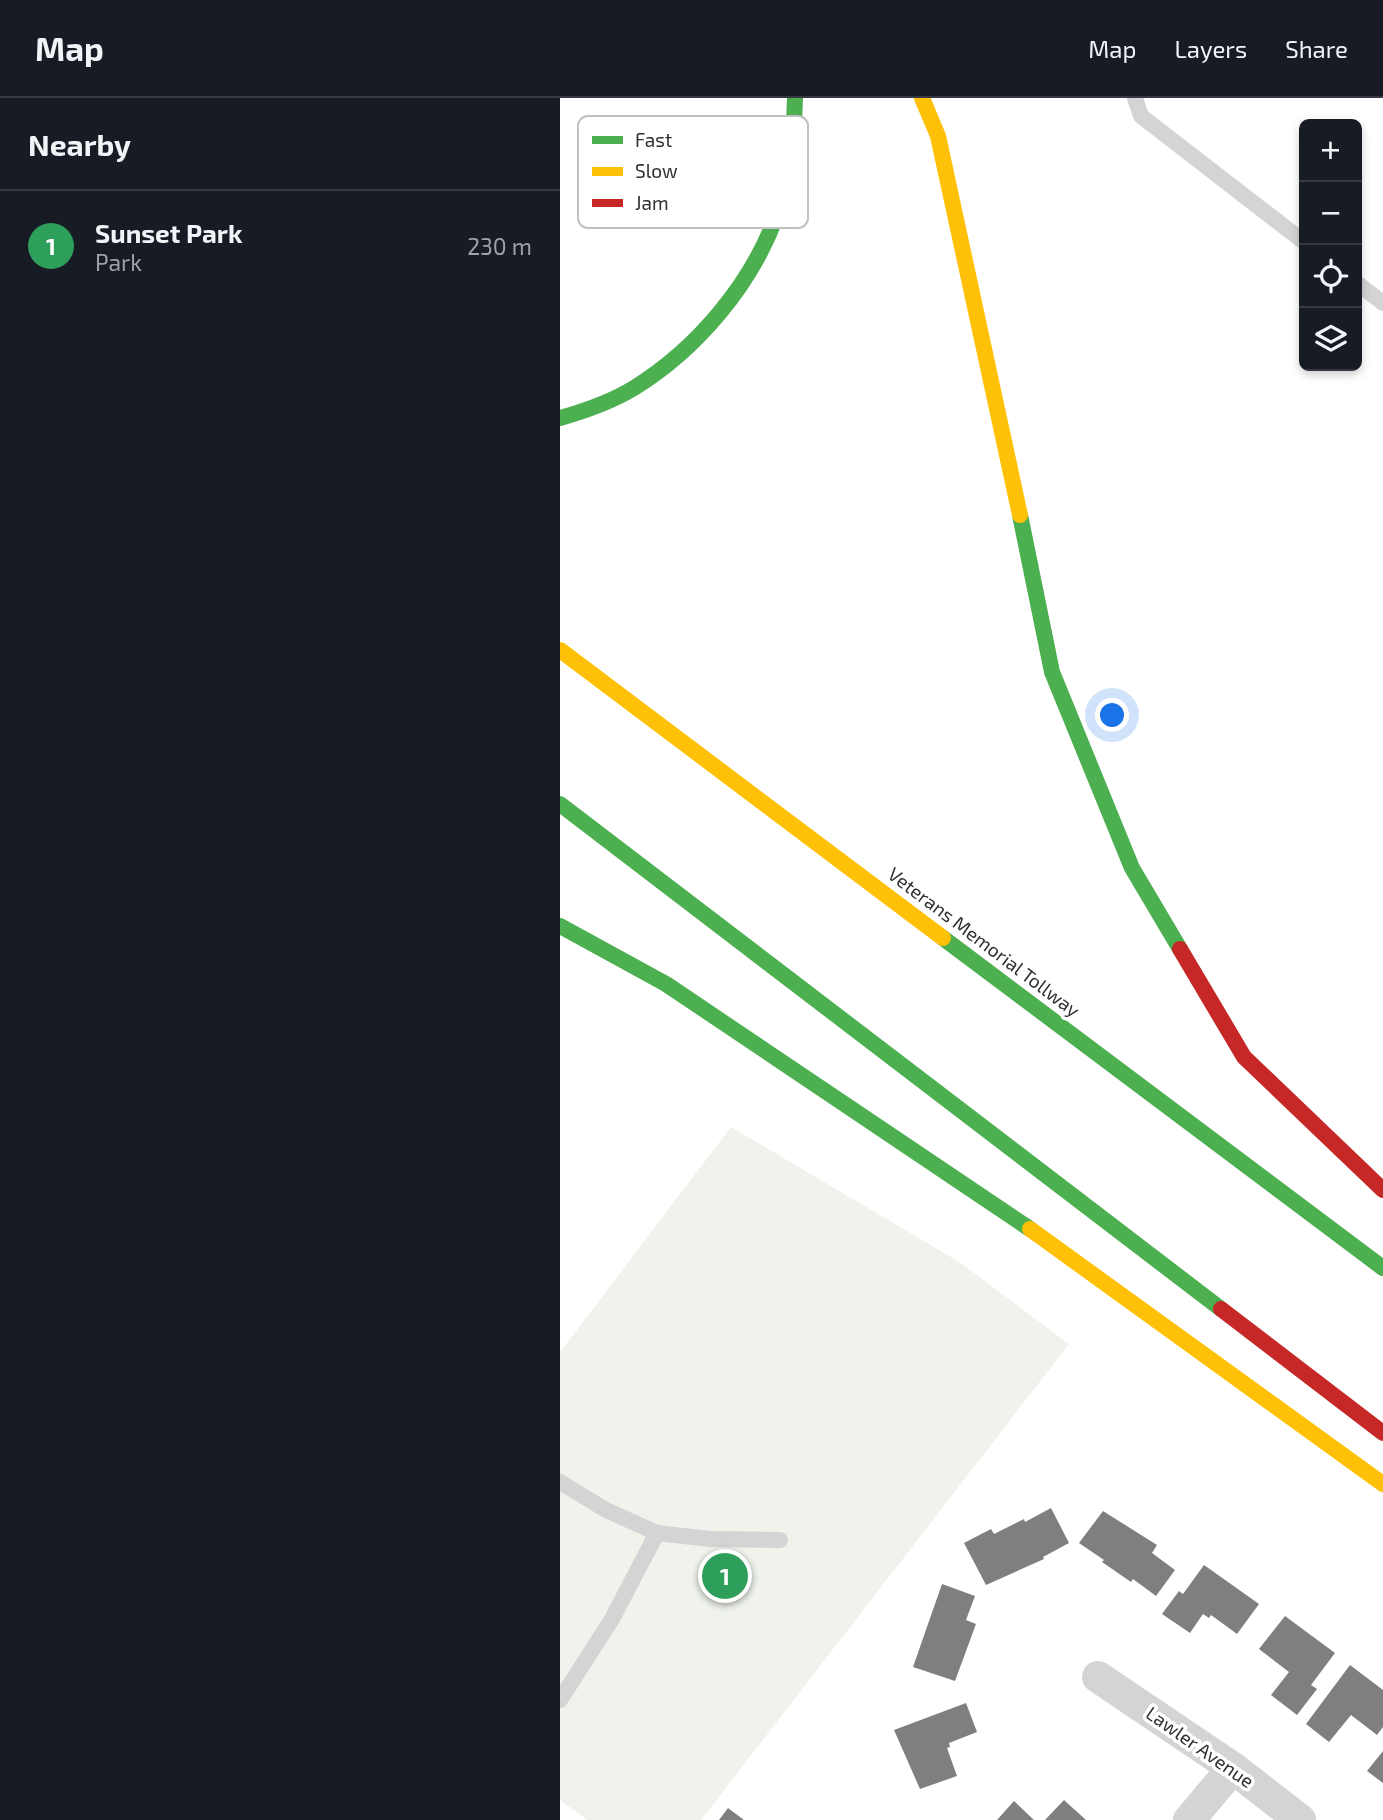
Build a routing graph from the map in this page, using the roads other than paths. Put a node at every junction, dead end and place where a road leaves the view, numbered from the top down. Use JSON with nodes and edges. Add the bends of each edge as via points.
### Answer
{"nodes":[{"id":1,"x":796,"y":98,"type":"edge"},
{"id":2,"x":922,"y":98,"type":"edge"},
{"id":3,"x":1135,"y":98,"type":"edge"},
{"id":4,"x":795,"y":116,"type":"edge"},
{"id":5,"x":771,"y":228,"type":"edge"},
{"id":6,"x":1299,"y":238,"type":"edge"},
{"id":7,"x":1362,"y":287,"type":"edge"},
{"id":8,"x":1383,"y":303,"type":"edge"},
{"id":9,"x":560,"y":418,"type":"edge"},
{"id":10,"x":560,"y":650,"type":"edge"},
{"id":11,"x":560,"y":804,"type":"edge"},
{"id":12,"x":560,"y":926,"type":"edge"},
{"id":13,"x":1383,"y":1190,"type":"edge"},
{"id":14,"x":1383,"y":1268,"type":"edge"},
{"id":15,"x":1383,"y":1433,"type":"edge"},
{"id":16,"x":560,"y":1482,"type":"edge"},
{"id":17,"x":1383,"y":1485,"type":"edge"},
{"id":18,"x":657,"y":1533,"type":"junction"},
{"id":19,"x":780,"y":1541,"type":"dead end"},
{"id":20,"x":1098,"y":1677,"type":"dead end"},
{"id":21,"x":560,"y":1700,"type":"edge"},
{"id":22,"x":1233,"y":1768,"type":"junction"},
{"id":23,"x":1189,"y":1820,"type":"edge"},
{"id":24,"x":1300,"y":1820,"type":"edge"}],
"edges":[{"from":1,"to":4,"type":"highway"},
{"from":2,"to":13,"type":"highway","via":[[938,136],[1052,672],[1132,868],[1244,1057]]},
{"from":3,"to":6,"type":"lane","via":[[1141,116]]},
{"from":5,"to":9,"type":"highway","via":[[738,288],[663,369],[632,390]]},
{"from":7,"to":8,"type":"lane"},
{"from":10,"to":14,"type":"highway","name":"Veterans Memorial Tollway"},
{"from":11,"to":15,"type":"highway"},
{"from":12,"to":17,"type":"highway","via":[[666,984],[1014,1216]]},
{"from":16,"to":18,"type":"lane"},
{"from":18,"to":19,"type":"lane"},
{"from":18,"to":21,"type":"lane","via":[[612,1619]]},
{"from":20,"to":22,"type":"street","name":"Lawler Avenue"},
{"from":22,"to":23,"type":"street"},
{"from":22,"to":24,"type":"street","name":"Lawler Avenue"}]}
